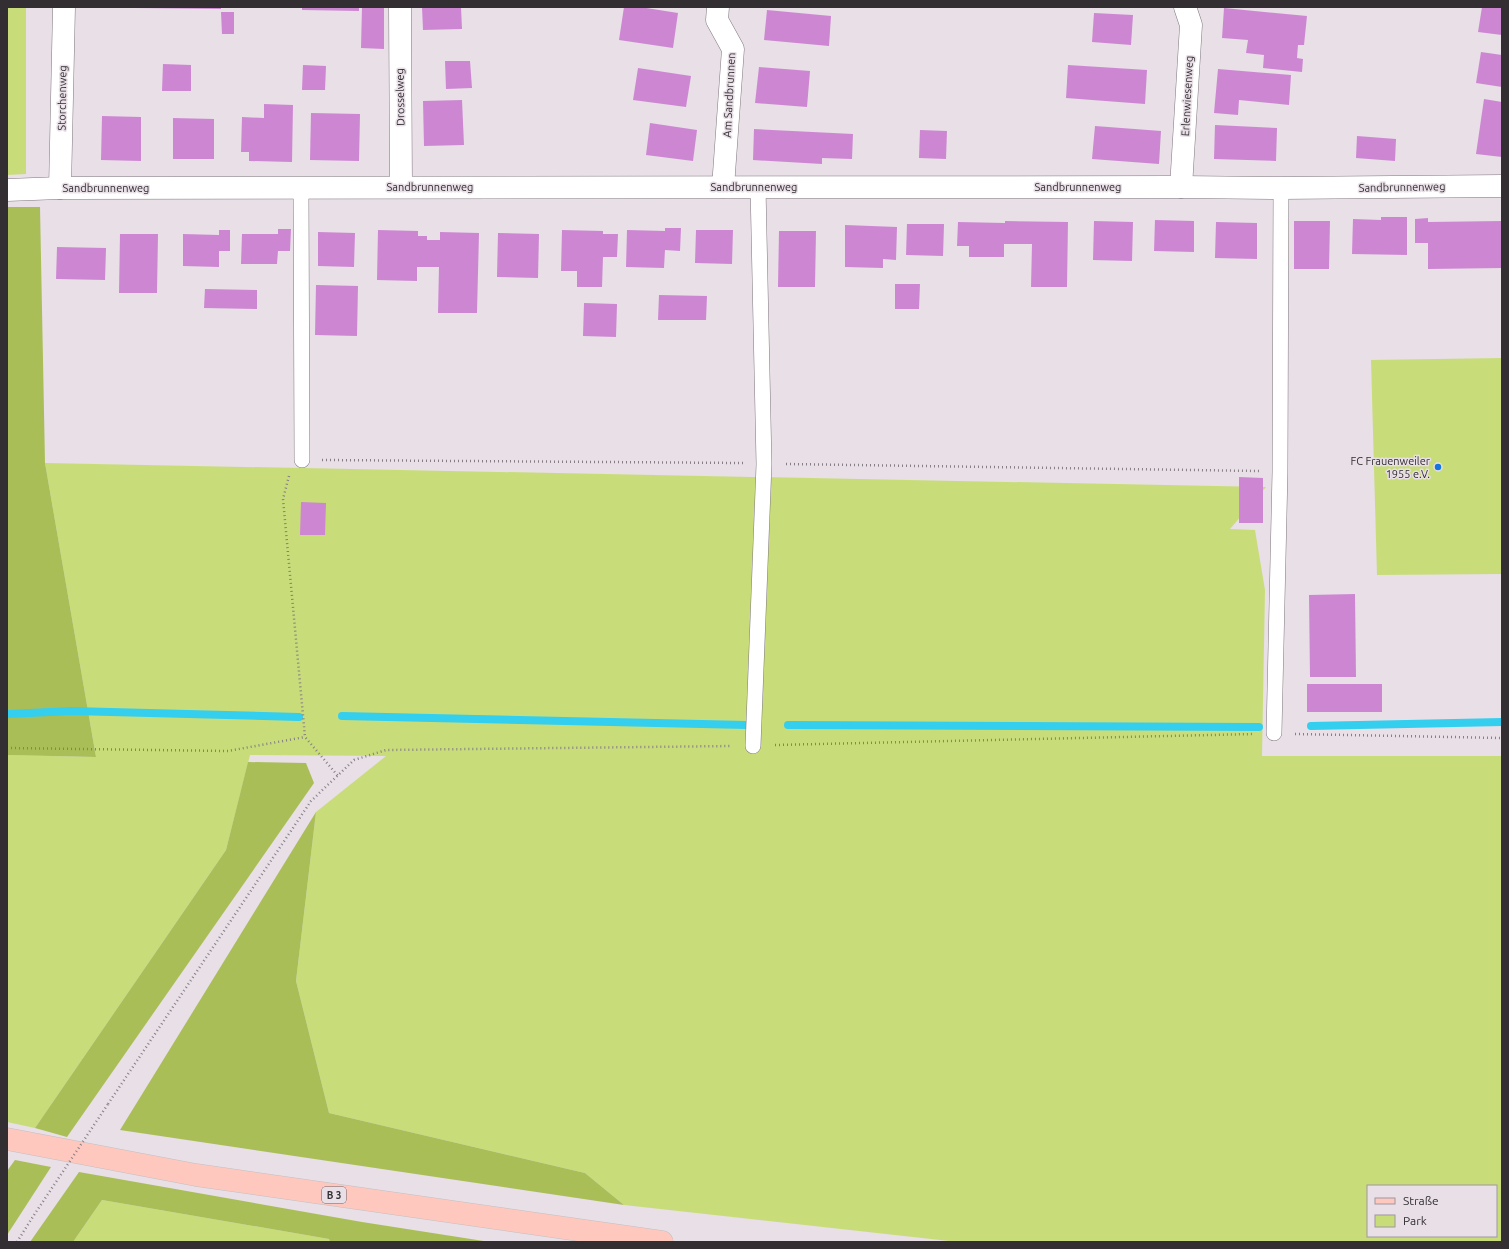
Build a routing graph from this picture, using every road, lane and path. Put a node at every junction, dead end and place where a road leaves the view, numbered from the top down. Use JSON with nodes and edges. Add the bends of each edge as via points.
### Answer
{"nodes":[{"id":1,"x":64,"y":7,"type":"edge"},
{"id":2,"x":400,"y":7,"type":"edge"},
{"id":3,"x":718,"y":7,"type":"edge"},
{"id":4,"x":1185,"y":7,"type":"edge"},
{"id":5,"x":723,"y":186,"type":"junction"},
{"id":6,"x":1502,"y":186,"type":"edge"},
{"id":7,"x":401,"y":187,"type":"junction"},
{"id":8,"x":758,"y":187,"type":"junction"},
{"id":9,"x":1181,"y":187,"type":"junction"},
{"id":10,"x":60,"y":188,"type":"junction"},
{"id":11,"x":301,"y":188,"type":"junction"},
{"id":12,"x":1281,"y":188,"type":"junction"},
{"id":13,"x":7,"y":190,"type":"edge"},
{"id":14,"x":302,"y":460,"type":"junction"},
{"id":15,"x":764,"y":464,"type":"junction"},
{"id":16,"x":1280,"y":472,"type":"junction"},
{"id":17,"x":1274,"y":733,"type":"junction"},
{"id":18,"x":305,"y":737,"type":"junction"},
{"id":19,"x":1502,"y":738,"type":"edge"},
{"id":20,"x":753,"y":746,"type":"junction"},
{"id":21,"x":7,"y":748,"type":"edge"},
{"id":22,"x":338,"y":776,"type":"junction"},
{"id":23,"x":7,"y":1139,"type":"edge"},
{"id":24,"x":16,"y":1242,"type":"edge"},
{"id":25,"x":662,"y":1242,"type":"edge"}],
"edges":[{"from":1,"to":10,"type":"street","name":"Storchenweg"},
{"from":2,"to":7,"type":"street","name":"Drosselweg"},
{"from":3,"to":5,"type":"street","name":"Am Sandbrunnen","via":[[717,20],[733,49]]},
{"from":4,"to":9,"type":"street","name":"Erlenwiesenweg","via":[[1191,25]]},
{"from":5,"to":7,"type":"street","name":"Sandbrunnenweg"},
{"from":5,"to":8,"type":"street","name":"Sandbrunnenweg"},
{"from":6,"to":12,"type":"street","name":"Sandbrunnenweg"},
{"from":7,"to":11,"type":"street","name":"Sandbrunnenweg"},
{"from":8,"to":9,"type":"street","name":"Sandbrunnenweg"},
{"from":8,"to":15,"type":"lane"},
{"from":9,"to":12,"type":"street","name":"Sandbrunnenweg"},
{"from":10,"to":11,"type":"street","name":"Sandbrunnenweg"},
{"from":10,"to":13,"type":"street","name":"Sandbrunnenweg"},
{"from":11,"to":14,"type":"lane"},
{"from":12,"to":16,"type":"lane"},
{"from":14,"to":15,"type":"path"},
{"from":14,"to":18,"type":"path","via":[[293,468],[283,499]]},
{"from":15,"to":16,"type":"path"},
{"from":15,"to":20,"type":"lane"},
{"from":16,"to":17,"type":"lane"},
{"from":17,"to":19,"type":"path"},
{"from":17,"to":20,"type":"path"},
{"from":18,"to":21,"type":"path","via":[[228,751]]},
{"from":18,"to":22,"type":"path"},
{"from":20,"to":22,"type":"path","via":[[386,750],[354,760]]},
{"from":22,"to":24,"type":"path","bridge":true,"via":[[311,801]]},
{"from":23,"to":25,"type":"main road","number":"B 3","via":[[196,1175]]}]}
